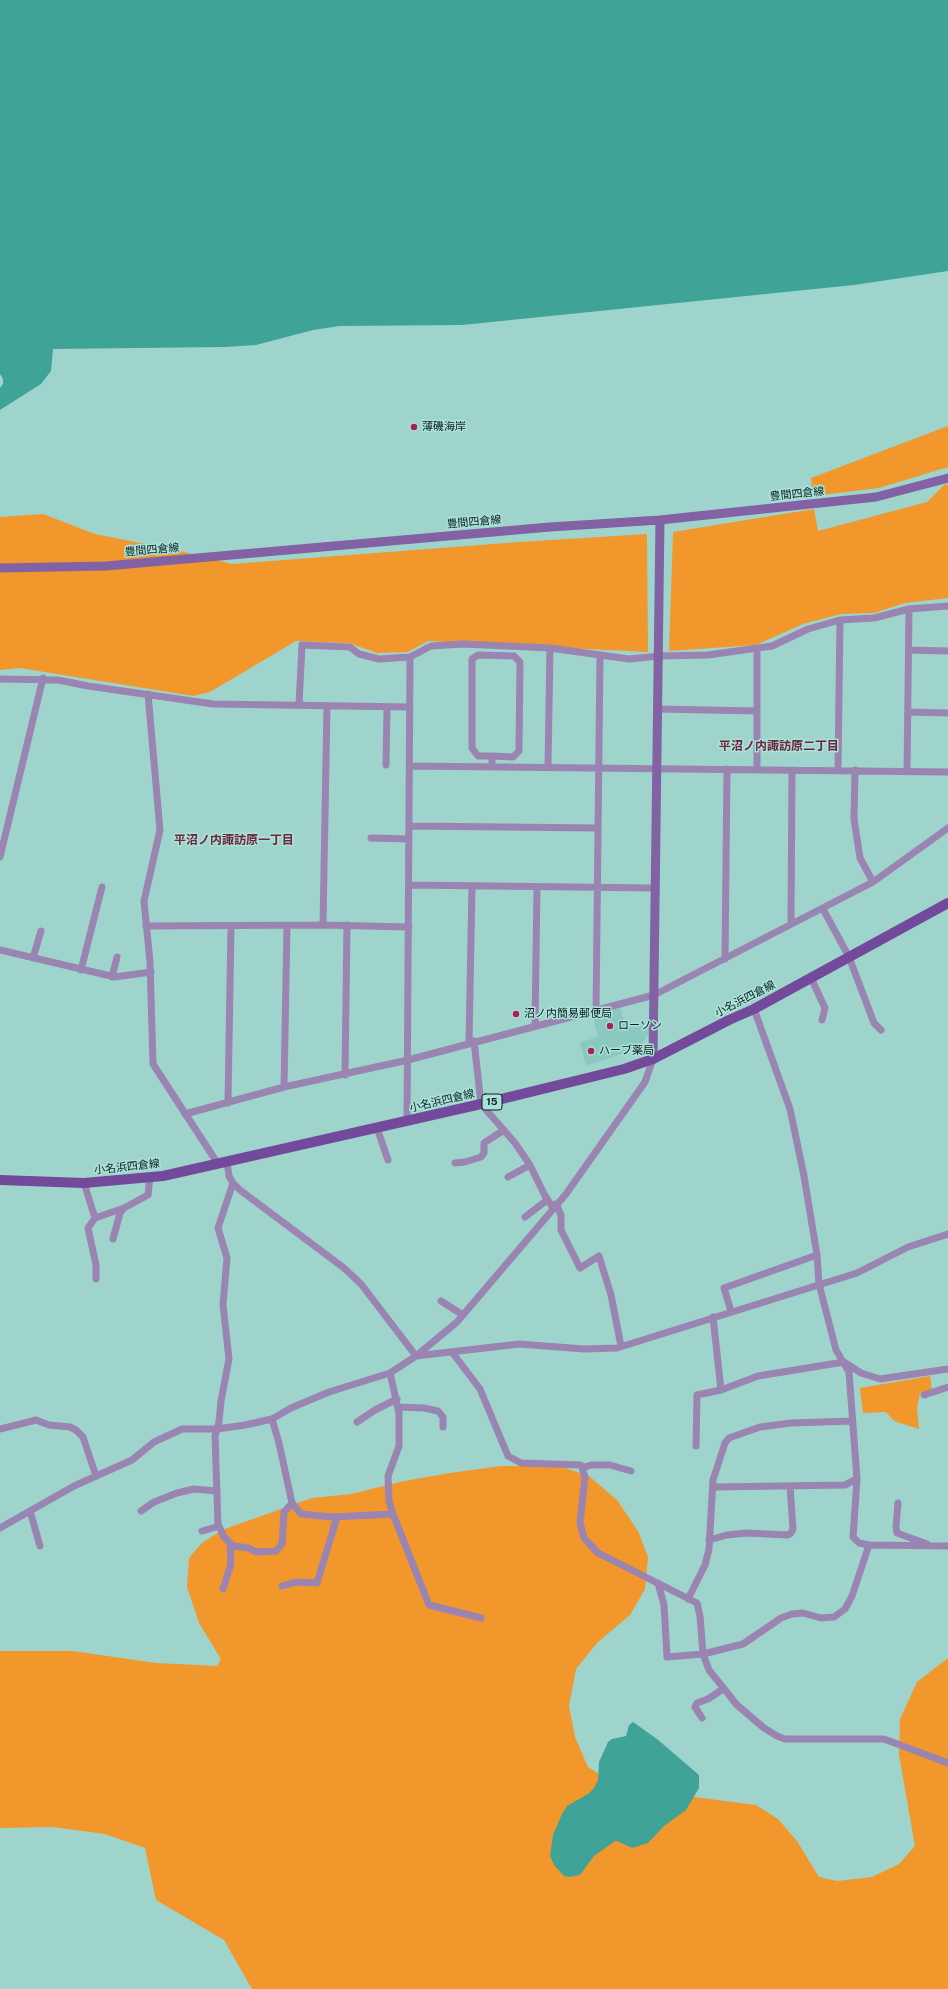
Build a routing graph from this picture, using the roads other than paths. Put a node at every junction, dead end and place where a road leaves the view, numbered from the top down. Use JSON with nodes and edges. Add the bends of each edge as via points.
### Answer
{"nodes":[{"id":1,"x":948,"y":478,"type":"edge"},
{"id":2,"x":660,"y":520,"type":"junction"},
{"id":3,"x":0,"y":568,"type":"edge"},
{"id":4,"x":948,"y":606,"type":"edge"},
{"id":5,"x":909,"y":609,"type":"junction"},
{"id":6,"x":840,"y":620,"type":"junction"},
{"id":7,"x":550,"y":648,"type":"junction"},
{"id":8,"x":758,"y":648,"type":"junction"},
{"id":9,"x":909,"y":650,"type":"junction"},
{"id":10,"x":948,"y":651,"type":"edge"},
{"id":11,"x":600,"y":656,"type":"junction"},
{"id":12,"x":658,"y":656,"type":"junction"},
{"id":13,"x":410,"y":657,"type":"junction"},
{"id":14,"x":43,"y":678,"type":"junction"},
{"id":15,"x":0,"y":679,"type":"edge"},
{"id":16,"x":148,"y":694,"type":"junction"},
{"id":17,"x":299,"y":706,"type":"junction"},
{"id":18,"x":327,"y":706,"type":"junction"},
{"id":19,"x":387,"y":707,"type":"junction"},
{"id":20,"x":410,"y":707,"type":"junction"},
{"id":21,"x":658,"y":708,"type":"junction"},
{"id":22,"x":757,"y":710,"type":"junction"},
{"id":23,"x":908,"y":712,"type":"junction"},
{"id":24,"x":948,"y":712,"type":"edge"},
{"id":25,"x":492,"y":756,"type":"junction"},
{"id":26,"x":386,"y":765,"type":"dead end"},
{"id":27,"x":410,"y":766,"type":"junction"},
{"id":28,"x":492,"y":766,"type":"junction"},
{"id":29,"x":548,"y":767,"type":"junction"},
{"id":30,"x":599,"y":768,"type":"junction"},
{"id":31,"x":657,"y":768,"type":"junction"},
{"id":32,"x":727,"y":769,"type":"junction"},
{"id":33,"x":756,"y":769,"type":"junction"},
{"id":34,"x":792,"y":770,"type":"junction"},
{"id":35,"x":838,"y":770,"type":"junction"},
{"id":36,"x":855,"y":770,"type":"junction"},
{"id":37,"x":907,"y":772,"type":"junction"},
{"id":38,"x":948,"y":772,"type":"edge"},
{"id":39,"x":409,"y":826,"type":"junction"},
{"id":40,"x":598,"y":828,"type":"junction"},
{"id":41,"x":948,"y":828,"type":"edge"},
{"id":42,"x":371,"y":838,"type":"dead end"},
{"id":43,"x":409,"y":839,"type":"junction"},
{"id":44,"x":0,"y":857,"type":"edge"},
{"id":45,"x":873,"y":882,"type":"junction"},
{"id":46,"x":409,"y":885,"type":"junction"},
{"id":47,"x":472,"y":886,"type":"junction"},
{"id":48,"x":102,"y":887,"type":"dead end"},
{"id":49,"x":537,"y":887,"type":"junction"},
{"id":50,"x":597,"y":887,"type":"junction"},
{"id":51,"x":655,"y":888,"type":"junction"},
{"id":52,"x":948,"y":903,"type":"edge"},
{"id":53,"x":823,"y":909,"type":"junction"},
{"id":54,"x":791,"y":924,"type":"junction"},
{"id":55,"x":323,"y":925,"type":"junction"},
{"id":56,"x":347,"y":925,"type":"junction"},
{"id":57,"x":146,"y":926,"type":"junction"},
{"id":58,"x":231,"y":926,"type":"junction"},
{"id":59,"x":287,"y":926,"type":"junction"},
{"id":60,"x":409,"y":927,"type":"junction"},
{"id":61,"x":41,"y":931,"type":"dead end"},
{"id":62,"x":0,"y":950,"type":"edge"},
{"id":63,"x":117,"y":957,"type":"dead end"},
{"id":64,"x":849,"y":957,"type":"junction"},
{"id":65,"x":34,"y":958,"type":"junction"},
{"id":66,"x":725,"y":959,"type":"junction"},
{"id":67,"x":81,"y":970,"type":"junction"},
{"id":68,"x":151,"y":972,"type":"junction"},
{"id":69,"x":112,"y":977,"type":"junction"},
{"id":70,"x":811,"y":978,"type":"junction"},
{"id":71,"x":654,"y":994,"type":"junction"},
{"id":72,"x":754,"y":1009,"type":"junction"},
{"id":73,"x":596,"y":1011,"type":"junction"},
{"id":74,"x":822,"y":1020,"type":"dead end"},
{"id":75,"x":535,"y":1025,"type":"junction"},
{"id":76,"x":881,"y":1030,"type":"dead end"},
{"id":77,"x":472,"y":1042,"type":"junction"},
{"id":78,"x":653,"y":1059,"type":"junction"},
{"id":79,"x":408,"y":1060,"type":"junction"},
{"id":80,"x":345,"y":1075,"type":"junction"},
{"id":81,"x":284,"y":1087,"type":"junction"},
{"id":82,"x":228,"y":1103,"type":"junction"},
{"id":83,"x":481,"y":1104,"type":"junction"},
{"id":84,"x":185,"y":1114,"type":"junction"},
{"id":85,"x":407,"y":1121,"type":"junction"},
{"id":86,"x":377,"y":1128,"type":"junction"},
{"id":87,"x":504,"y":1130,"type":"junction"},
{"id":88,"x":388,"y":1160,"type":"dead end"},
{"id":89,"x":222,"y":1163,"type":"junction"},
{"id":90,"x":455,"y":1163,"type":"dead end"},
{"id":91,"x":530,"y":1165,"type":"junction"},
{"id":92,"x":150,"y":1177,"type":"junction"},
{"id":93,"x":508,"y":1178,"type":"dead end"},
{"id":94,"x":0,"y":1180,"type":"edge"},
{"id":95,"x":84,"y":1183,"type":"junction"},
{"id":96,"x":233,"y":1183,"type":"junction"},
{"id":97,"x":547,"y":1200,"type":"junction"},
{"id":98,"x":554,"y":1206,"type":"junction"},
{"id":99,"x":124,"y":1208,"type":"junction"},
{"id":100,"x":525,"y":1217,"type":"dead end"},
{"id":101,"x":95,"y":1218,"type":"junction"},
{"id":102,"x":948,"y":1234,"type":"edge"},
{"id":103,"x":113,"y":1239,"type":"dead end"},
{"id":104,"x":817,"y":1255,"type":"junction"},
{"id":105,"x":96,"y":1279,"type":"dead end"},
{"id":106,"x":819,"y":1284,"type":"junction"},
{"id":107,"x":441,"y":1301,"type":"dead end"},
{"id":108,"x":731,"y":1312,"type":"junction"},
{"id":109,"x":463,"y":1314,"type":"junction"},
{"id":110,"x":713,"y":1317,"type":"junction"},
{"id":111,"x":621,"y":1346,"type":"junction"},
{"id":112,"x":452,"y":1352,"type":"junction"},
{"id":113,"x":416,"y":1356,"type":"junction"},
{"id":114,"x":844,"y":1362,"type":"junction"},
{"id":115,"x":948,"y":1369,"type":"edge"},
{"id":116,"x":390,"y":1374,"type":"junction"},
{"id":117,"x":948,"y":1387,"type":"edge"},
{"id":118,"x":721,"y":1390,"type":"junction"},
{"id":119,"x":924,"y":1395,"type":"dead end"},
{"id":120,"x":397,"y":1399,"type":"junction"},
{"id":121,"x":398,"y":1407,"type":"junction"},
{"id":122,"x":272,"y":1420,"type":"junction"},
{"id":123,"x":853,"y":1421,"type":"junction"},
{"id":124,"x":357,"y":1422,"type":"dead end"},
{"id":125,"x":443,"y":1427,"type":"dead end"},
{"id":126,"x":217,"y":1428,"type":"junction"},
{"id":127,"x":0,"y":1429,"type":"edge"},
{"id":128,"x":696,"y":1446,"type":"dead end"},
{"id":129,"x":582,"y":1468,"type":"junction"},
{"id":130,"x":631,"y":1471,"type":"dead end"},
{"id":131,"x":96,"y":1476,"type":"junction"},
{"id":132,"x":856,"y":1479,"type":"junction"},
{"id":133,"x":790,"y":1486,"type":"junction"},
{"id":134,"x":714,"y":1487,"type":"junction"},
{"id":135,"x":216,"y":1491,"type":"junction"},
{"id":136,"x":292,"y":1503,"type":"junction"},
{"id":137,"x":898,"y":1503,"type":"dead end"},
{"id":138,"x":30,"y":1511,"type":"junction"},
{"id":139,"x":141,"y":1511,"type":"dead end"},
{"id":140,"x":393,"y":1514,"type":"junction"},
{"id":141,"x":337,"y":1517,"type":"junction"},
{"id":142,"x":218,"y":1524,"type":"junction"},
{"id":143,"x":0,"y":1528,"type":"edge"},
{"id":144,"x":202,"y":1531,"type":"dead end"},
{"id":145,"x":709,"y":1540,"type":"junction"},
{"id":146,"x":230,"y":1544,"type":"junction"},
{"id":147,"x":869,"y":1545,"type":"junction"},
{"id":148,"x":40,"y":1546,"type":"dead end"},
{"id":149,"x":928,"y":1546,"type":"junction"},
{"id":150,"x":948,"y":1546,"type":"edge"},
{"id":151,"x":658,"y":1583,"type":"junction"},
{"id":152,"x":282,"y":1586,"type":"dead end"},
{"id":153,"x":223,"y":1589,"type":"dead end"},
{"id":154,"x":688,"y":1599,"type":"junction"},
{"id":155,"x":481,"y":1618,"type":"dead end"},
{"id":156,"x":703,"y":1654,"type":"junction"},
{"id":157,"x":723,"y":1689,"type":"junction"},
{"id":158,"x":702,"y":1718,"type":"dead end"},
{"id":159,"x":948,"y":1763,"type":"edge"}],
"edges":[{"from":1,"to":2,"type":"main road","name":"豊間四倉線","via":[[876,498]]},
{"from":2,"to":3,"type":"main road","name":"豊間四倉線","via":[[550,527],[106,566]]},
{"from":2,"to":12,"type":"main road"},
{"from":4,"to":5,"type":"street"},
{"from":5,"to":6,"type":"street","via":[[874,618]]},
{"from":5,"to":9,"type":"street"},
{"from":6,"to":8,"type":"street","via":[[808,629],[772,646]]},
{"from":6,"to":35,"type":"street"},
{"from":7,"to":11,"type":"street"},
{"from":7,"to":13,"type":"street","via":[[463,644],[431,646]]},
{"from":7,"to":29,"type":"street"},
{"from":8,"to":12,"type":"street","via":[[708,655]]},
{"from":8,"to":22,"type":"street"},
{"from":9,"to":10,"type":"street"},
{"from":9,"to":23,"type":"street"},
{"from":11,"to":12,"type":"street","via":[[629,659]]},
{"from":11,"to":30,"type":"street"},
{"from":12,"to":21,"type":"main road"},
{"from":13,"to":17,"type":"street","via":[[379,659],[359,654],[350,647],[302,645]]},
{"from":13,"to":20,"type":"street"},
{"from":14,"to":15,"type":"street"},
{"from":14,"to":16,"type":"street"},
{"from":14,"to":44,"type":"street"},
{"from":16,"to":17,"type":"street","via":[[212,704]]},
{"from":16,"to":57,"type":"street","via":[[160,830],[144,901]]},
{"from":17,"to":18,"type":"street"},
{"from":18,"to":19,"type":"street"},
{"from":18,"to":55,"type":"street"},
{"from":19,"to":20,"type":"street"},
{"from":19,"to":26,"type":"street"},
{"from":20,"to":27,"type":"street"},
{"from":21,"to":22,"type":"street"},
{"from":21,"to":31,"type":"main road"},
{"from":22,"to":33,"type":"street"},
{"from":23,"to":24,"type":"street"},
{"from":23,"to":37,"type":"street"},
{"from":25,"to":25,"type":"street","via":[[513,757],[519,751],[520,662],[514,656],[478,654],[472,659],[472,748],[478,756]]},
{"from":25,"to":28,"type":"street"},
{"from":27,"to":28,"type":"street"},
{"from":27,"to":39,"type":"street"},
{"from":28,"to":29,"type":"street"},
{"from":29,"to":30,"type":"street"},
{"from":30,"to":31,"type":"street"},
{"from":30,"to":40,"type":"street"},
{"from":31,"to":32,"type":"street"},
{"from":31,"to":51,"type":"main road"},
{"from":32,"to":33,"type":"street"},
{"from":32,"to":66,"type":"street"},
{"from":33,"to":34,"type":"street"},
{"from":34,"to":35,"type":"street"},
{"from":34,"to":54,"type":"street"},
{"from":35,"to":36,"type":"street"},
{"from":36,"to":37,"type":"street"},
{"from":36,"to":45,"type":"street","via":[[854,819],[860,858]]},
{"from":37,"to":38,"type":"street"},
{"from":39,"to":40,"type":"street"},
{"from":39,"to":43,"type":"street"},
{"from":40,"to":50,"type":"street"},
{"from":41,"to":45,"type":"street"},
{"from":42,"to":43,"type":"street"},
{"from":43,"to":46,"type":"street"},
{"from":45,"to":53,"type":"street"},
{"from":46,"to":47,"type":"street"},
{"from":46,"to":60,"type":"street"},
{"from":47,"to":49,"type":"street"},
{"from":47,"to":77,"type":"street"},
{"from":48,"to":67,"type":"street"},
{"from":49,"to":50,"type":"street"},
{"from":49,"to":75,"type":"street"},
{"from":50,"to":51,"type":"street"},
{"from":50,"to":73,"type":"street"},
{"from":51,"to":71,"type":"main road"},
{"from":52,"to":64,"type":"main road","name":"小名浜四倉線","number":"15"},
{"from":53,"to":54,"type":"street"},
{"from":53,"to":64,"type":"street"},
{"from":54,"to":66,"type":"street"},
{"from":55,"to":56,"type":"street"},
{"from":55,"to":59,"type":"street"},
{"from":56,"to":60,"type":"street"},
{"from":56,"to":80,"type":"street"},
{"from":57,"to":58,"type":"street"},
{"from":57,"to":68,"type":"street"},
{"from":58,"to":59,"type":"street"},
{"from":58,"to":82,"type":"street"},
{"from":59,"to":81,"type":"street"},
{"from":60,"to":79,"type":"street"},
{"from":61,"to":65,"type":"street"},
{"from":62,"to":65,"type":"street"},
{"from":63,"to":69,"type":"street"},
{"from":64,"to":70,"type":"main road","name":"小名浜四倉線","number":"15"},
{"from":64,"to":76,"type":"street","via":[[872,1018]]},
{"from":65,"to":67,"type":"street"},
{"from":66,"to":71,"type":"street"},
{"from":67,"to":69,"type":"street"},
{"from":68,"to":69,"type":"street"},
{"from":68,"to":84,"type":"street","via":[[153,1064]]},
{"from":70,"to":72,"type":"main road","name":"小名浜四倉線","number":"15"},
{"from":70,"to":74,"type":"street","via":[[825,1008]]},
{"from":71,"to":73,"type":"street"},
{"from":71,"to":78,"type":"main road"},
{"from":72,"to":78,"type":"main road","name":"小名浜四倉線","number":"15"},
{"from":72,"to":104,"type":"street","via":[[790,1109]]},
{"from":73,"to":75,"type":"street"},
{"from":75,"to":77,"type":"street"},
{"from":77,"to":79,"type":"street"},
{"from":77,"to":83,"type":"street"},
{"from":78,"to":83,"type":"main road","name":"小名浜四倉線","number":"15","via":[[571,1083]]},
{"from":78,"to":98,"type":"street","via":[[645,1082],[566,1194]]},
{"from":79,"to":80,"type":"street"},
{"from":79,"to":85,"type":"street"},
{"from":80,"to":81,"type":"street"},
{"from":81,"to":82,"type":"street"},
{"from":82,"to":84,"type":"street"},
{"from":83,"to":85,"type":"main road","name":"小名浜四倉線","number":"15"},
{"from":83,"to":87,"type":"street"},
{"from":84,"to":89,"type":"street"},
{"from":85,"to":86,"type":"main road","name":"小名浜四倉線","number":"15"},
{"from":86,"to":88,"type":"street"},
{"from":86,"to":89,"type":"main road","name":"小名浜四倉線","number":"15"},
{"from":87,"to":90,"type":"street","via":[[484,1143],[484,1153],[481,1157]]},
{"from":87,"to":91,"type":"street"},
{"from":89,"to":92,"type":"main road","name":"小名浜四倉線","number":"15"},
{"from":89,"to":96,"type":"street"},
{"from":91,"to":93,"type":"street"},
{"from":91,"to":97,"type":"street"},
{"from":92,"to":95,"type":"main road","name":"小名浜四倉線","number":"15"},
{"from":92,"to":99,"type":"street","via":[[148,1195]]},
{"from":94,"to":95,"type":"main road","name":"小名浜四倉線","number":"15"},
{"from":95,"to":101,"type":"street"},
{"from":96,"to":113,"type":"street","via":[[344,1268],[361,1284]]},
{"from":96,"to":126,"type":"street","via":[[218,1228],[227,1258],[223,1305],[229,1359]]},
{"from":97,"to":98,"type":"street"},
{"from":97,"to":100,"type":"street"},
{"from":98,"to":109,"type":"street"},
{"from":98,"to":111,"type":"street","via":[[561,1215],[561,1230],[580,1268],[599,1256],[611,1295]]},
{"from":99,"to":101,"type":"street"},
{"from":99,"to":103,"type":"street","via":[[116,1224]]},
{"from":101,"to":105,"type":"street","via":[[88,1228],[96,1265]]},
{"from":102,"to":106,"type":"street","via":[[908,1247],[856,1273]]},
{"from":104,"to":106,"type":"street"},
{"from":104,"to":108,"type":"street","via":[[724,1288]]},
{"from":106,"to":108,"type":"street"},
{"from":106,"to":114,"type":"street","via":[[836,1350]]},
{"from":107,"to":109,"type":"street"},
{"from":108,"to":110,"type":"street"},
{"from":109,"to":113,"type":"street","via":[[451,1328]]},
{"from":110,"to":111,"type":"street"},
{"from":110,"to":118,"type":"street"},
{"from":111,"to":112,"type":"street","via":[[584,1349],[519,1344]]},
{"from":112,"to":113,"type":"street"},
{"from":112,"to":129,"type":"street","via":[[480,1389],[508,1456],[521,1463],[581,1465]]},
{"from":113,"to":116,"type":"street"},
{"from":114,"to":115,"type":"street","via":[[861,1373],[880,1379]]},
{"from":114,"to":118,"type":"street","via":[[758,1376]]},
{"from":114,"to":123,"type":"street","via":[[849,1372]]},
{"from":116,"to":120,"type":"street"},
{"from":116,"to":122,"type":"street","via":[[323,1395],[291,1408]]},
{"from":117,"to":119,"type":"street"},
{"from":118,"to":128,"type":"street","via":[[697,1395]]},
{"from":120,"to":121,"type":"street"},
{"from":120,"to":124,"type":"street"},
{"from":121,"to":125,"type":"street","via":[[438,1411],[443,1417]]},
{"from":121,"to":140,"type":"street","via":[[399,1446],[390,1468],[388,1482]]},
{"from":122,"to":126,"type":"street"},
{"from":122,"to":136,"type":"street"},
{"from":123,"to":132,"type":"street"},
{"from":123,"to":134,"type":"street","via":[[760,1427],[729,1438],[724,1443]]},
{"from":126,"to":131,"type":"street","via":[[182,1429],[154,1442],[132,1460]]},
{"from":126,"to":135,"type":"street"},
{"from":127,"to":131,"type":"street","via":[[36,1420],[49,1425],[70,1427],[83,1437]]},
{"from":129,"to":130,"type":"street","via":[[610,1465]]},
{"from":129,"to":151,"type":"street","via":[[585,1477],[580,1523],[584,1538],[598,1553]]},
{"from":131,"to":138,"type":"street"},
{"from":132,"to":133,"type":"street","via":[[845,1485]]},
{"from":132,"to":147,"type":"street","via":[[854,1537],[859,1542]]},
{"from":133,"to":134,"type":"street"},
{"from":133,"to":145,"type":"street","via":[[793,1529],[791,1533],[746,1533]]},
{"from":134,"to":145,"type":"street"},
{"from":135,"to":139,"type":"street","via":[[194,1489],[177,1493],[154,1502]]},
{"from":135,"to":142,"type":"street"},
{"from":136,"to":141,"type":"street","via":[[301,1514]]},
{"from":136,"to":146,"type":"street","via":[[284,1512],[282,1544],[276,1551],[256,1552]]},
{"from":137,"to":149,"type":"street","via":[[897,1533]]},
{"from":138,"to":143,"type":"street"},
{"from":138,"to":148,"type":"street"},
{"from":140,"to":141,"type":"street"},
{"from":140,"to":155,"type":"street","via":[[428,1605]]},
{"from":141,"to":152,"type":"street","via":[[317,1583],[296,1582]]},
{"from":142,"to":144,"type":"street"},
{"from":142,"to":146,"type":"street"},
{"from":145,"to":154,"type":"street","via":[[705,1565]]},
{"from":146,"to":153,"type":"street","via":[[231,1564]]},
{"from":147,"to":149,"type":"street"},
{"from":147,"to":156,"type":"street","via":[[852,1596],[845,1608],[834,1617],[792,1614],[781,1618],[743,1644]]},
{"from":149,"to":150,"type":"street"},
{"from":151,"to":154,"type":"street"},
{"from":151,"to":156,"type":"street","via":[[664,1605],[667,1657]]},
{"from":154,"to":156,"type":"street","via":[[697,1603]]},
{"from":156,"to":157,"type":"street","via":[[709,1670]]},
{"from":157,"to":158,"type":"street","via":[[697,1703],[695,1707]]},
{"from":157,"to":159,"type":"street","via":[[737,1705],[777,1736],[785,1739],[884,1740]]}]}
